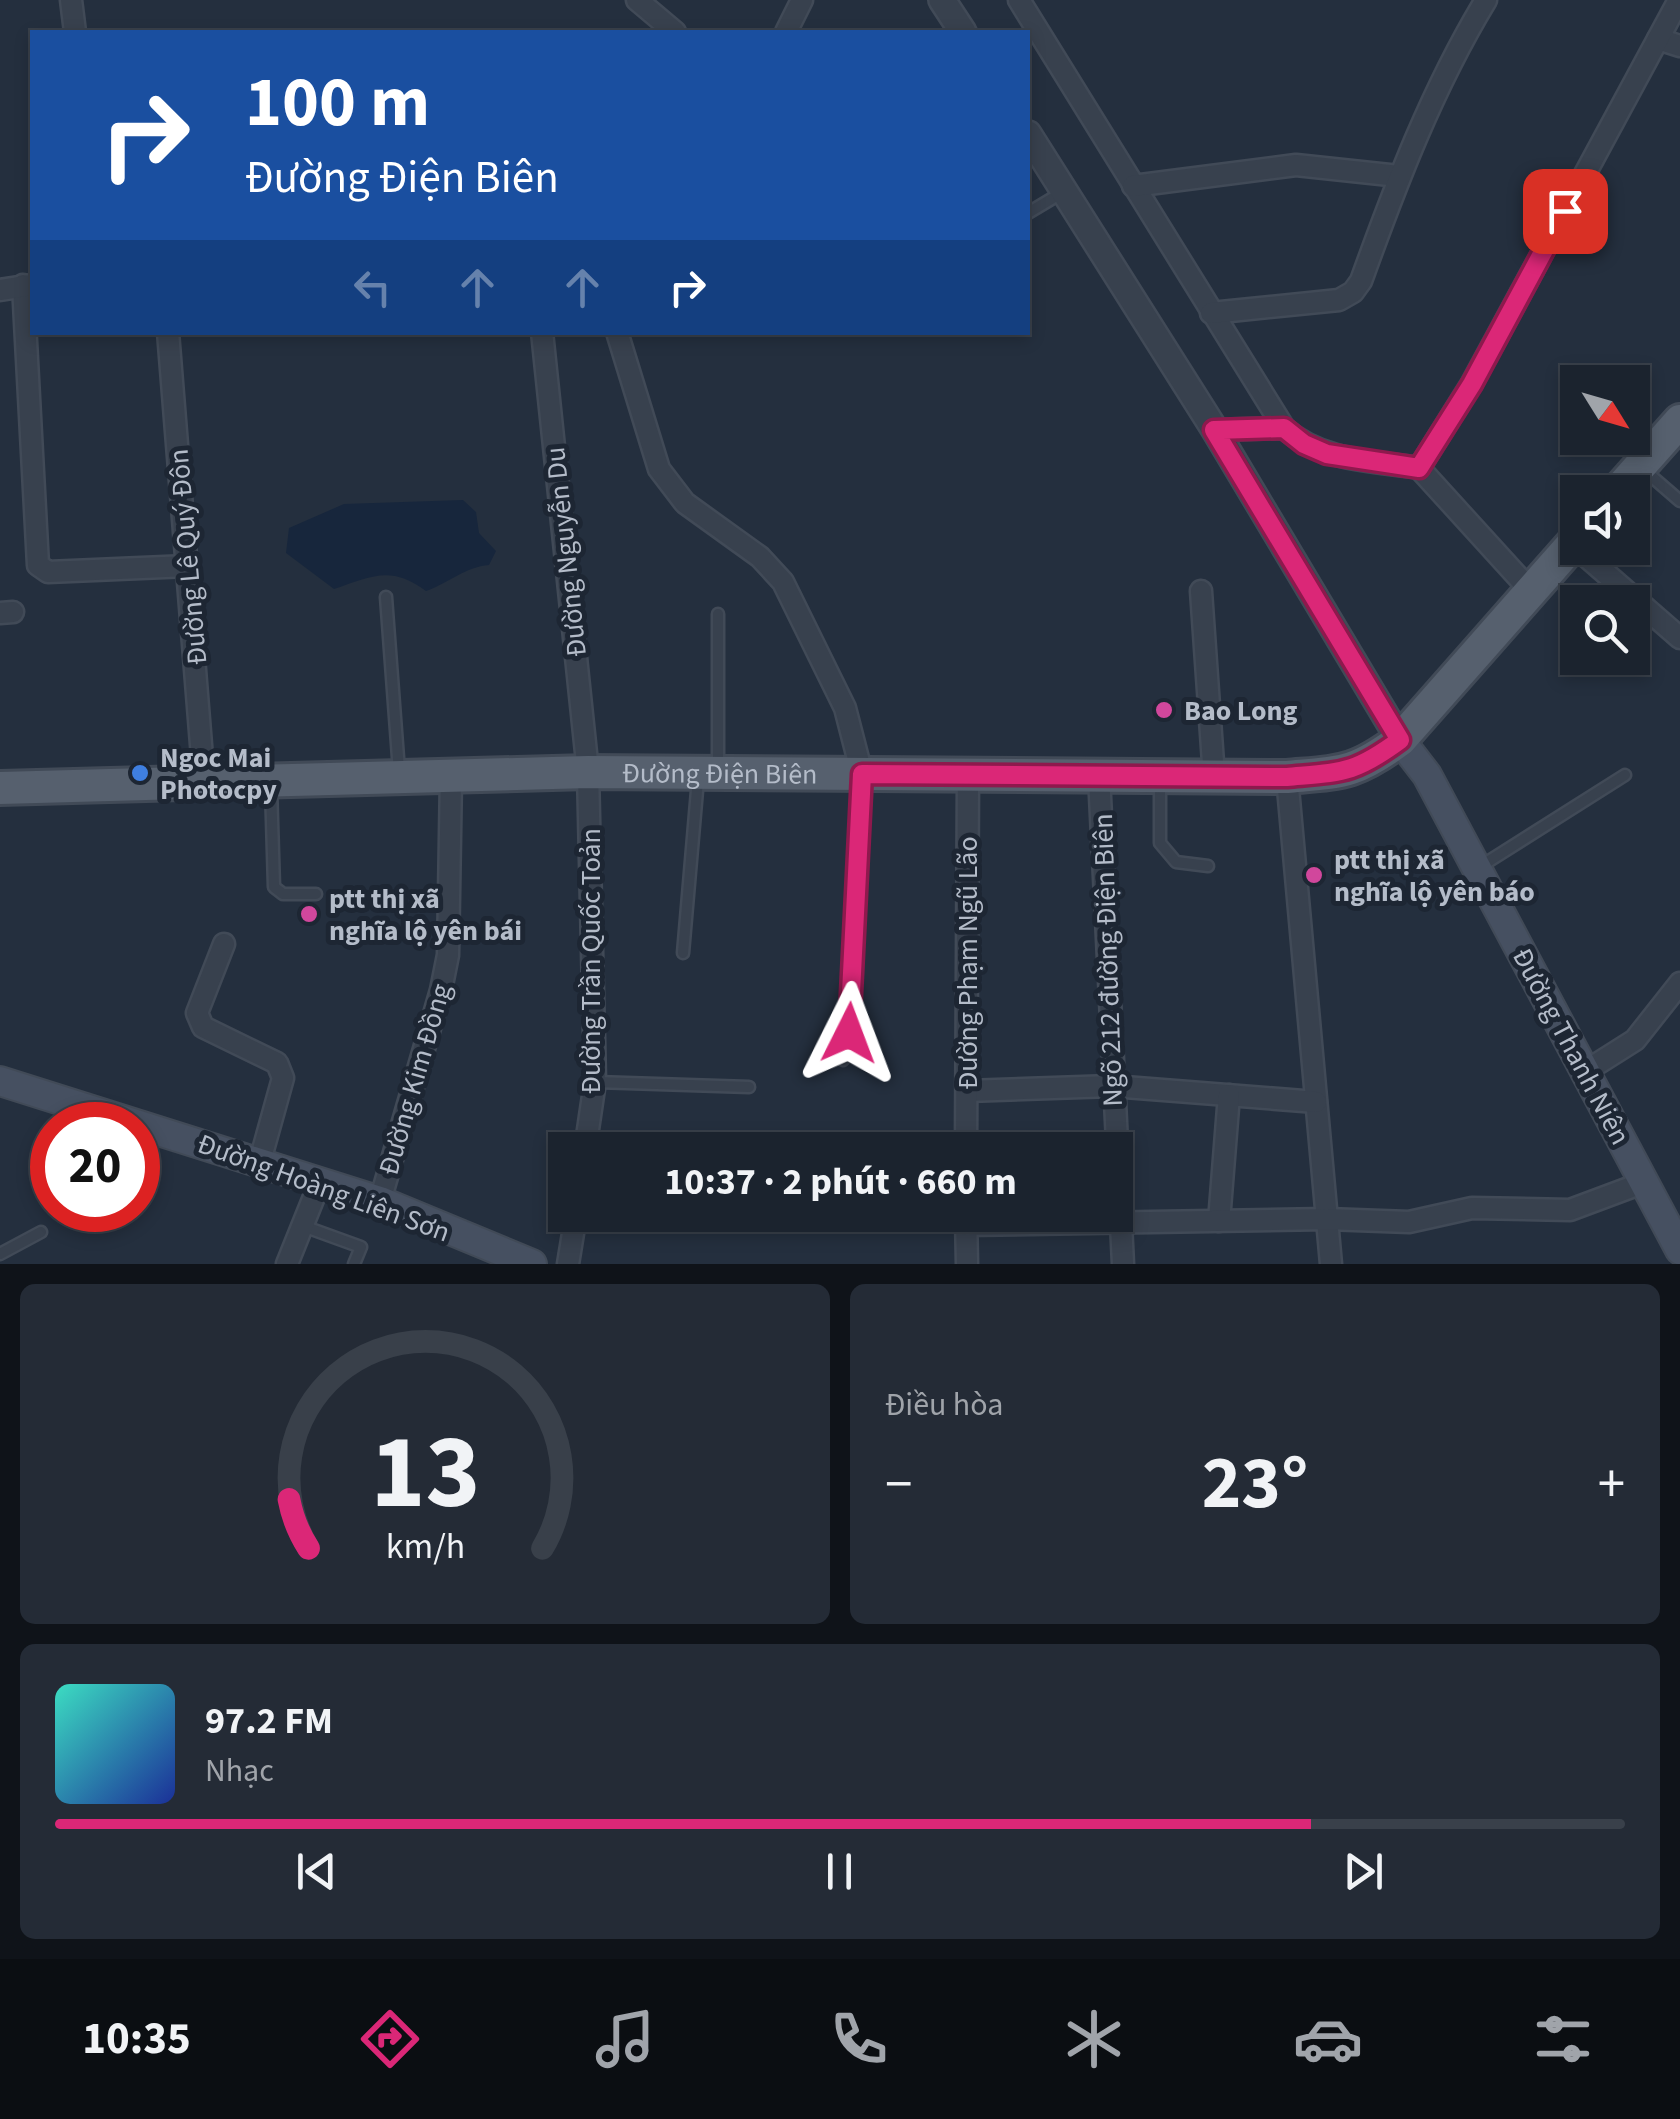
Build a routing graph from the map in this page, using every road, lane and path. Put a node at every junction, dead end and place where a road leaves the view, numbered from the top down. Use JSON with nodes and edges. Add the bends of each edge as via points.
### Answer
{"nodes":[{"id":1,"x":71,"y":0,"type":"edge"},
{"id":2,"x":637,"y":0,"type":"edge"},
{"id":3,"x":802,"y":0,"type":"edge"},
{"id":4,"x":942,"y":0,"type":"edge"},
{"id":5,"x":1019,"y":0,"type":"edge"},
{"id":6,"x":1486,"y":0,"type":"edge"},
{"id":7,"x":1679,"y":0,"type":"edge"},
{"id":8,"x":74,"y":30,"type":"edge"},
{"id":9,"x":674,"y":30,"type":"edge"},
{"id":10,"x":787,"y":30,"type":"edge"},
{"id":11,"x":962,"y":30,"type":"edge"},
{"id":12,"x":1658,"y":38,"type":"junction"},
{"id":13,"x":1680,"y":46,"type":"edge"},
{"id":14,"x":1030,"y":137,"type":"edge"},
{"id":15,"x":1399,"y":176,"type":"junction"},
{"id":16,"x":1133,"y":186,"type":"junction"},
{"id":17,"x":1064,"y":192,"type":"junction"},
{"id":18,"x":1030,"y":212,"type":"edge"},
{"id":19,"x":28,"y":285,"type":"edge"},
{"id":20,"x":0,"y":290,"type":"edge"},
{"id":21,"x":1211,"y":313,"type":"junction"},
{"id":22,"x":168,"y":335,"type":"edge"},
{"id":23,"x":542,"y":335,"type":"edge"},
{"id":24,"x":618,"y":335,"type":"edge"},
{"id":25,"x":1680,"y":421,"type":"edge"},
{"id":26,"x":1284,"y":428,"type":"junction"},
{"id":27,"x":1214,"y":430,"type":"junction"},
{"id":28,"x":1640,"y":467,"type":"junction"},
{"id":29,"x":1419,"y":468,"type":"junction"},
{"id":30,"x":1633,"y":475,"type":"edge"},
{"id":31,"x":1680,"y":501,"type":"edge"},
{"id":32,"x":1560,"y":557,"type":"edge"},
{"id":33,"x":1601,"y":565,"type":"edge"},
{"id":34,"x":188,"y":566,"type":"junction"},
{"id":35,"x":1530,"y":590,"type":"junction"},
{"id":36,"x":1201,"y":591,"type":"dead end"},
{"id":37,"x":386,"y":597,"type":"dead end"},
{"id":38,"x":718,"y":614,"type":"dead end"},
{"id":39,"x":1680,"y":638,"type":"edge"},
{"id":40,"x":1400,"y":740,"type":"junction"},
{"id":41,"x":588,"y":772,"type":"junction"},
{"id":42,"x":708,"y":773,"type":"junction"},
{"id":43,"x":862,"y":774,"type":"junction"},
{"id":44,"x":968,"y":775,"type":"junction"},
{"id":45,"x":1160,"y":775,"type":"junction"},
{"id":46,"x":1626,"y":775,"type":"dead end"},
{"id":47,"x":451,"y":776,"type":"junction"},
{"id":48,"x":1099,"y":776,"type":"junction"},
{"id":49,"x":400,"y":777,"type":"junction"},
{"id":50,"x":1214,"y":777,"type":"junction"},
{"id":51,"x":1287,"y":777,"type":"junction"},
{"id":52,"x":271,"y":780,"type":"junction"},
{"id":53,"x":204,"y":782,"type":"junction"},
{"id":54,"x":0,"y":788,"type":"edge"},
{"id":55,"x":1208,"y":866,"type":"dead end"},
{"id":56,"x":1477,"y":868,"type":"junction"},
{"id":57,"x":316,"y":894,"type":"dead end"},
{"id":58,"x":224,"y":944,"type":"dead end"},
{"id":59,"x":684,"y":953,"type":"dead end"},
{"id":60,"x":1680,"y":982,"type":"edge"},
{"id":61,"x":843,"y":1060,"type":"dead end"},
{"id":62,"x":1586,"y":1071,"type":"junction"},
{"id":63,"x":0,"y":1082,"type":"edge"},
{"id":64,"x":595,"y":1082,"type":"junction"},
{"id":65,"x":1112,"y":1086,"type":"junction"},
{"id":66,"x":749,"y":1087,"type":"dead end"},
{"id":67,"x":966,"y":1091,"type":"junction"},
{"id":68,"x":1230,"y":1095,"type":"junction"},
{"id":69,"x":1316,"y":1102,"type":"junction"},
{"id":70,"x":588,"y":1132,"type":"edge"},
{"id":71,"x":966,"y":1132,"type":"edge"},
{"id":72,"x":1115,"y":1132,"type":"edge"},
{"id":73,"x":260,"y":1161,"type":"junction"},
{"id":74,"x":320,"y":1182,"type":"junction"},
{"id":75,"x":1644,"y":1182,"type":"junction"},
{"id":76,"x":380,"y":1201,"type":"junction"},
{"id":77,"x":1327,"y":1220,"type":"junction"},
{"id":78,"x":1220,"y":1221,"type":"junction"},
{"id":79,"x":1133,"y":1223,"type":"edge"},
{"id":80,"x":303,"y":1226,"type":"junction"},
{"id":81,"x":42,"y":1232,"type":"dead end"},
{"id":82,"x":573,"y":1232,"type":"edge"},
{"id":83,"x":966,"y":1232,"type":"edge"},
{"id":84,"x":1121,"y":1232,"type":"edge"},
{"id":85,"x":1680,"y":1250,"type":"edge"},
{"id":86,"x":0,"y":1254,"type":"edge"},
{"id":87,"x":486,"y":1256,"type":"edge"},
{"id":88,"x":287,"y":1264,"type":"edge"},
{"id":89,"x":354,"y":1264,"type":"edge"},
{"id":90,"x":532,"y":1264,"type":"edge"},
{"id":91,"x":568,"y":1264,"type":"edge"},
{"id":92,"x":967,"y":1264,"type":"edge"},
{"id":93,"x":1123,"y":1264,"type":"edge"},
{"id":94,"x":1331,"y":1264,"type":"edge"}],
"edges":[{"from":1,"to":8,"type":"street"},
{"from":2,"to":9,"type":"street"},
{"from":3,"to":10,"type":"street"},
{"from":4,"to":11,"type":"street"},
{"from":5,"to":16,"type":"street"},
{"from":6,"to":15,"type":"street","via":[[1453,54]]},
{"from":7,"to":12,"type":"street"},
{"from":12,"to":13,"type":"street"},
{"from":12,"to":29,"type":"street","via":[[1472,384]]},
{"from":14,"to":17,"type":"street"},
{"from":15,"to":16,"type":"street","via":[[1296,165]]},
{"from":15,"to":21,"type":"street","via":[[1353,292],[1339,300]]},
{"from":16,"to":21,"type":"street"},
{"from":17,"to":18,"type":"lane"},
{"from":17,"to":27,"type":"street"},
{"from":19,"to":20,"type":"street"},
{"from":19,"to":34,"type":"street","via":[[38,565],[48,572]]},
{"from":21,"to":26,"type":"street"},
{"from":22,"to":34,"type":"street","name":"Đường Lê Quý Đôn"},
{"from":23,"to":41,"type":"street","name":"Đường Nguyễn Du"},
{"from":24,"to":43,"type":"street","via":[[660,469],[685,503],[760,557],[783,582],[845,708]]},
{"from":25,"to":28,"type":"main road"},
{"from":26,"to":27,"type":"street"},
{"from":26,"to":29,"type":"street","via":[[1327,454]]},
{"from":27,"to":40,"type":"street"},
{"from":28,"to":30,"type":"main road"},
{"from":28,"to":31,"type":"lane"},
{"from":29,"to":35,"type":"street"},
{"from":32,"to":35,"type":"main road","name":"Đường Điện Biên"},
{"from":33,"to":39,"type":"street"},
{"from":34,"to":53,"type":"street","name":"Đường Lê Quý Đôn"},
{"from":35,"to":40,"type":"main road","name":"Đường Điện Biên"},
{"from":36,"to":50,"type":"street"},
{"from":37,"to":49,"type":"lane"},
{"from":38,"to":42,"type":"lane"},
{"from":40,"to":51,"type":"main road","name":"Đường Điện Biên","via":[[1346,772]]},
{"from":40,"to":56,"type":"main road","name":"Đường Thanh Niên","via":[[1427,774]]},
{"from":41,"to":42,"type":"main road","name":"Đường Điện Biên"},
{"from":41,"to":47,"type":"main road","name":"Đường Điện Biên"},
{"from":41,"to":64,"type":"street","name":"Đường Trần Quốc Toản"},
{"from":42,"to":43,"type":"main road","name":"Đường Điện Biên"},
{"from":42,"to":59,"type":"lane"},
{"from":43,"to":44,"type":"main road","name":"Đường Điện Biên"},
{"from":43,"to":61,"type":"lane"},
{"from":44,"to":48,"type":"main road","name":"Đường Điện Biên"},
{"from":44,"to":67,"type":"street","name":"Đường Phạm Ngũ Lão"},
{"from":45,"to":48,"type":"main road","name":"Đường Điện Biên"},
{"from":45,"to":50,"type":"main road","name":"Đường Điện Biên"},
{"from":45,"to":55,"type":"lane","via":[[1160,843],[1176,862]]},
{"from":46,"to":56,"type":"lane"},
{"from":47,"to":49,"type":"main road","name":"Đường Điện Biên"},
{"from":47,"to":76,"type":"street","name":"Đường Kim Đồng","via":[[448,955]]},
{"from":48,"to":65,"type":"street","name":"Ngõ 212 đường Điện Biên"},
{"from":49,"to":52,"type":"main road","name":"Đường Điện Biên"},
{"from":50,"to":51,"type":"main road","name":"Đường Điện Biên"},
{"from":51,"to":69,"type":"street"},
{"from":52,"to":53,"type":"main road","name":"Đường Điện Biên"},
{"from":52,"to":57,"type":"lane","via":[[274,887],[284,894]]},
{"from":53,"to":54,"type":"main road","name":"Đường Điện Biên"},
{"from":56,"to":62,"type":"main road","name":"Đường Thanh Niên"},
{"from":58,"to":73,"type":"street","via":[[197,1013],[203,1027],[277,1064],[283,1078]]},
{"from":60,"to":62,"type":"street","via":[[1635,1040]]},
{"from":62,"to":75,"type":"main road","name":"Đường Thanh Niên"},
{"from":63,"to":73,"type":"main road","name":"Đường Hoàng Liên Sơn"},
{"from":64,"to":66,"type":"lane"},
{"from":64,"to":70,"type":"street","name":"Đường Trần Quốc Toản"},
{"from":65,"to":67,"type":"street"},
{"from":65,"to":68,"type":"street"},
{"from":65,"to":72,"type":"street","name":"Ngõ 212 đường Điện Biên"},
{"from":67,"to":71,"type":"street","name":"Đường Phạm Ngũ Lão"},
{"from":68,"to":69,"type":"street"},
{"from":68,"to":78,"type":"street"},
{"from":69,"to":77,"type":"street"},
{"from":73,"to":74,"type":"main road","name":"Đường Hoàng Liên Sơn"},
{"from":74,"to":76,"type":"main road","name":"Đường Hoàng Liên Sơn"},
{"from":74,"to":80,"type":"street"},
{"from":75,"to":77,"type":"street","via":[[1570,1210],[1490,1207],[1409,1222]]},
{"from":75,"to":85,"type":"main road","name":"Đường Thanh Niên"},
{"from":76,"to":87,"type":"main road","name":"Đường Hoàng Liên Sơn"},
{"from":77,"to":78,"type":"street"},
{"from":77,"to":94,"type":"street"},
{"from":78,"to":79,"type":"street"},
{"from":80,"to":88,"type":"street"},
{"from":80,"to":89,"type":"lane","via":[[361,1247]]},
{"from":81,"to":86,"type":"lane"},
{"from":82,"to":91,"type":"street"},
{"from":83,"to":92,"type":"street"},
{"from":84,"to":93,"type":"street","name":"Ngõ 212 đường Điện Biên"},
{"from":87,"to":90,"type":"main road","name":"Đường Hoàng Liên Sơn"}]}
